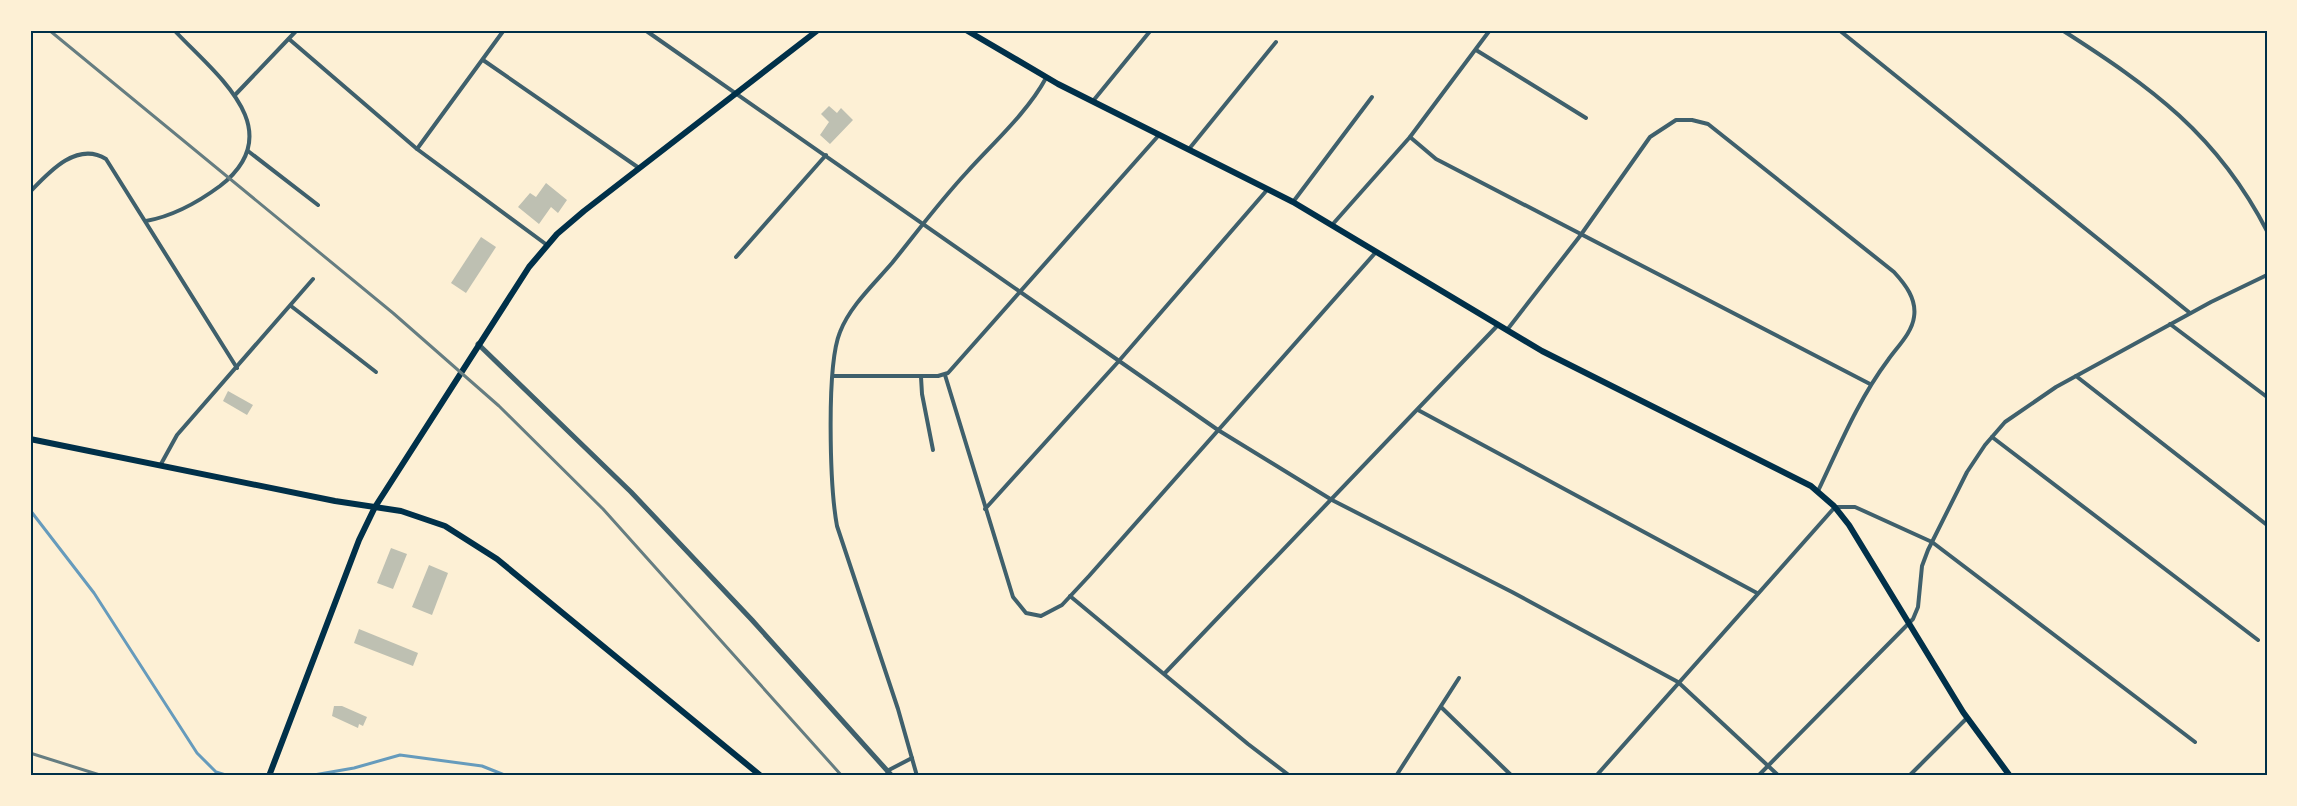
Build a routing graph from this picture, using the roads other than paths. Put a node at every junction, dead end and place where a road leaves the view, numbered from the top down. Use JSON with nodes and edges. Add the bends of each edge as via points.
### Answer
{"nodes":[{"id":1,"x":174,"y":30,"type":"edge"},
{"id":2,"x":297,"y":30,"type":"edge"},
{"id":3,"x":504,"y":30,"type":"edge"},
{"id":4,"x":645,"y":30,"type":"edge"},
{"id":5,"x":818,"y":30,"type":"edge"},
{"id":6,"x":966,"y":30,"type":"edge"},
{"id":7,"x":1150,"y":30,"type":"edge"},
{"id":8,"x":1490,"y":30,"type":"edge"},
{"id":9,"x":1839,"y":30,"type":"edge"},
{"id":10,"x":2062,"y":30,"type":"edge"},
{"id":11,"x":290,"y":39,"type":"junction"},
{"id":12,"x":1276,"y":42,"type":"dead end"},
{"id":13,"x":1476,"y":50,"type":"junction"},
{"id":14,"x":483,"y":60,"type":"junction"},
{"id":15,"x":1046,"y":78,"type":"junction"},
{"id":16,"x":735,"y":93,"type":"junction"},
{"id":17,"x":236,"y":95,"type":"junction"},
{"id":18,"x":1372,"y":97,"type":"dead end"},
{"id":19,"x":1092,"y":102,"type":"junction"},
{"id":20,"x":1586,"y":118,"type":"dead end"},
{"id":21,"x":1160,"y":135,"type":"junction"},
{"id":22,"x":1410,"y":137,"type":"junction"},
{"id":23,"x":417,"y":149,"type":"junction"},
{"id":24,"x":1188,"y":149,"type":"junction"},
{"id":25,"x":248,"y":151,"type":"junction"},
{"id":26,"x":826,"y":155,"type":"junction"},
{"id":27,"x":639,"y":168,"type":"junction"},
{"id":28,"x":1268,"y":189,"type":"junction"},
{"id":29,"x":30,"y":192,"type":"edge"},
{"id":30,"x":1293,"y":202,"type":"junction"},
{"id":31,"x":318,"y":205,"type":"dead end"},
{"id":32,"x":146,"y":221,"type":"junction"},
{"id":33,"x":922,"y":223,"type":"junction"},
{"id":34,"x":1332,"y":225,"type":"junction"},
{"id":35,"x":2267,"y":231,"type":"edge"},
{"id":36,"x":1580,"y":236,"type":"junction"},
{"id":37,"x":547,"y":245,"type":"junction"},
{"id":38,"x":1376,"y":252,"type":"junction"},
{"id":39,"x":736,"y":257,"type":"dead end"},
{"id":40,"x":2267,"y":275,"type":"edge"},
{"id":41,"x":313,"y":279,"type":"dead end"},
{"id":42,"x":1020,"y":294,"type":"junction"},
{"id":43,"x":291,"y":306,"type":"junction"},
{"id":44,"x":2190,"y":313,"type":"junction"},
{"id":45,"x":2170,"y":324,"type":"junction"},
{"id":46,"x":1498,"y":325,"type":"junction"},
{"id":47,"x":1507,"y":330,"type":"junction"},
{"id":48,"x":478,"y":344,"type":"junction"},
{"id":49,"x":1118,"y":362,"type":"junction"},
{"id":50,"x":237,"y":368,"type":"junction"},
{"id":51,"x":376,"y":372,"type":"dead end"},
{"id":52,"x":945,"y":375,"type":"junction"},
{"id":53,"x":833,"y":376,"type":"junction"},
{"id":54,"x":2076,"y":376,"type":"junction"},
{"id":55,"x":921,"y":377,"type":"junction"},
{"id":56,"x":1870,"y":384,"type":"junction"},
{"id":57,"x":2267,"y":397,"type":"edge"},
{"id":58,"x":1418,"y":410,"type":"junction"},
{"id":59,"x":1218,"y":430,"type":"junction"},
{"id":60,"x":1992,"y":437,"type":"junction"},
{"id":61,"x":30,"y":439,"type":"edge"},
{"id":62,"x":933,"y":450,"type":"dead end"},
{"id":63,"x":161,"y":464,"type":"junction"},
{"id":64,"x":1818,"y":491,"type":"junction"},
{"id":65,"x":1332,"y":500,"type":"junction"},
{"id":66,"x":375,"y":507,"type":"junction"},
{"id":67,"x":1835,"y":507,"type":"junction"},
{"id":68,"x":985,"y":509,"type":"junction"},
{"id":69,"x":2267,"y":525,"type":"edge"},
{"id":70,"x":1932,"y":542,"type":"junction"},
{"id":71,"x":1757,"y":593,"type":"junction"},
{"id":72,"x":1070,"y":597,"type":"junction"},
{"id":73,"x":1909,"y":624,"type":"junction"},
{"id":74,"x":2258,"y":640,"type":"dead end"},
{"id":75,"x":1165,"y":674,"type":"junction"},
{"id":76,"x":1459,"y":678,"type":"dead end"},
{"id":77,"x":1678,"y":682,"type":"junction"},
{"id":78,"x":1441,"y":707,"type":"junction"},
{"id":79,"x":1967,"y":718,"type":"junction"},
{"id":80,"x":2195,"y":742,"type":"dead end"},
{"id":81,"x":912,"y":758,"type":"junction"},
{"id":82,"x":1768,"y":766,"type":"junction"},
{"id":83,"x":890,"y":774,"type":"edge"},
{"id":84,"x":269,"y":776,"type":"edge"},
{"id":85,"x":761,"y":776,"type":"edge"},
{"id":86,"x":917,"y":776,"type":"edge"},
{"id":87,"x":1290,"y":776,"type":"edge"},
{"id":88,"x":1396,"y":776,"type":"edge"},
{"id":89,"x":1512,"y":776,"type":"edge"},
{"id":90,"x":1596,"y":776,"type":"edge"},
{"id":91,"x":1758,"y":776,"type":"edge"},
{"id":92,"x":1779,"y":776,"type":"edge"},
{"id":93,"x":1909,"y":776,"type":"edge"},
{"id":94,"x":2010,"y":776,"type":"edge"}],
"edges":[{"from":1,"to":17,"type":"street"},
{"from":2,"to":11,"type":"street"},
{"from":3,"to":14,"type":"street"},
{"from":4,"to":16,"type":"street"},
{"from":5,"to":16,"type":"main road"},
{"from":6,"to":15,"type":"main road"},
{"from":7,"to":19,"type":"street"},
{"from":8,"to":13,"type":"street"},
{"from":9,"to":44,"type":"street"},
{"from":10,"to":35,"type":"street","via":[[2132,75],[2194,128],[2234,176]]},
{"from":11,"to":17,"type":"street"},
{"from":11,"to":23,"type":"street"},
{"from":12,"to":24,"type":"street"},
{"from":13,"to":20,"type":"street"},
{"from":13,"to":22,"type":"street"},
{"from":14,"to":23,"type":"street"},
{"from":14,"to":27,"type":"street"},
{"from":15,"to":19,"type":"main road"},
{"from":15,"to":33,"type":"street"},
{"from":16,"to":26,"type":"street"},
{"from":16,"to":27,"type":"main road"},
{"from":17,"to":25,"type":"street","via":[[249,130]]},
{"from":18,"to":30,"type":"street"},
{"from":19,"to":21,"type":"main road"},
{"from":21,"to":24,"type":"main road"},
{"from":21,"to":42,"type":"street"},
{"from":22,"to":34,"type":"street"},
{"from":22,"to":36,"type":"street","via":[[1436,159]]},
{"from":23,"to":37,"type":"street"},
{"from":24,"to":28,"type":"main road"},
{"from":25,"to":31,"type":"street"},
{"from":25,"to":32,"type":"street","via":[[235,172],[208,195],[169,216]]},
{"from":26,"to":33,"type":"street"},
{"from":26,"to":39,"type":"street"},
{"from":27,"to":37,"type":"main road"},
{"from":28,"to":30,"type":"main road"},
{"from":28,"to":49,"type":"street"},
{"from":29,"to":32,"type":"street","via":[[67,160],[82,154],[98,155],[113,167]]},
{"from":30,"to":34,"type":"main road"},
{"from":32,"to":50,"type":"street","via":[[161,251]]},
{"from":33,"to":42,"type":"street"},
{"from":33,"to":53,"type":"street","via":[[844,323],[836,344]]},
{"from":34,"to":38,"type":"main road"},
{"from":36,"to":47,"type":"street"},
{"from":36,"to":56,"type":"street"},
{"from":36,"to":56,"type":"street","via":[[1650,137],[1676,120],[1708,124],[1906,285],[1915,316],[1910,330]]},
{"from":37,"to":48,"type":"main road","via":[[519,279]]},
{"from":38,"to":46,"type":"main road"},
{"from":38,"to":59,"type":"street"},
{"from":40,"to":44,"type":"street"},
{"from":41,"to":43,"type":"street"},
{"from":42,"to":49,"type":"street"},
{"from":42,"to":52,"type":"street"},
{"from":43,"to":50,"type":"street"},
{"from":43,"to":51,"type":"street"},
{"from":44,"to":45,"type":"street"},
{"from":45,"to":54,"type":"street"},
{"from":45,"to":57,"type":"street"},
{"from":46,"to":47,"type":"main road"},
{"from":46,"to":58,"type":"street"},
{"from":47,"to":64,"type":"main road","via":[[1570,366],[1787,472]]},
{"from":48,"to":66,"type":"main road"},
{"from":48,"to":83,"type":"street","via":[[625,485]]},
{"from":49,"to":59,"type":"street"},
{"from":49,"to":68,"type":"street"},
{"from":50,"to":63,"type":"street","via":[[177,435]]},
{"from":52,"to":55,"type":"street"},
{"from":52,"to":68,"type":"street"},
{"from":53,"to":55,"type":"street"},
{"from":53,"to":81,"type":"street","via":[[833,498],[837,526]]},
{"from":54,"to":60,"type":"street","via":[[2027,405]]},
{"from":54,"to":69,"type":"street"},
{"from":55,"to":62,"type":"street"},
{"from":56,"to":64,"type":"street"},
{"from":58,"to":65,"type":"street"},
{"from":58,"to":71,"type":"street"},
{"from":59,"to":65,"type":"street"},
{"from":59,"to":72,"type":"street"},
{"from":60,"to":70,"type":"street","via":[[1962,480]]},
{"from":60,"to":74,"type":"street"},
{"from":61,"to":63,"type":"main road"},
{"from":63,"to":66,"type":"main road"},
{"from":64,"to":67,"type":"main road"},
{"from":65,"to":75,"type":"street"},
{"from":65,"to":77,"type":"street"},
{"from":66,"to":84,"type":"main road"},
{"from":66,"to":85,"type":"main road","via":[[430,520],[478,546]]},
{"from":67,"to":70,"type":"street","via":[[1855,507]]},
{"from":67,"to":71,"type":"street"},
{"from":67,"to":73,"type":"main road"},
{"from":68,"to":72,"type":"street","via":[[1013,597],[1022,611],[1041,616]]},
{"from":70,"to":73,"type":"street","via":[[1922,566],[1917,612]]},
{"from":70,"to":80,"type":"street"},
{"from":71,"to":77,"type":"street"},
{"from":72,"to":75,"type":"street"},
{"from":73,"to":79,"type":"main road"},
{"from":73,"to":82,"type":"street"},
{"from":75,"to":87,"type":"street"},
{"from":76,"to":78,"type":"street"},
{"from":77,"to":82,"type":"street"},
{"from":77,"to":90,"type":"street"},
{"from":78,"to":88,"type":"street"},
{"from":78,"to":89,"type":"street"},
{"from":79,"to":93,"type":"street"},
{"from":79,"to":94,"type":"main road"},
{"from":81,"to":83,"type":"street"},
{"from":81,"to":86,"type":"street"},
{"from":82,"to":91,"type":"street"},
{"from":82,"to":92,"type":"street"}]}
